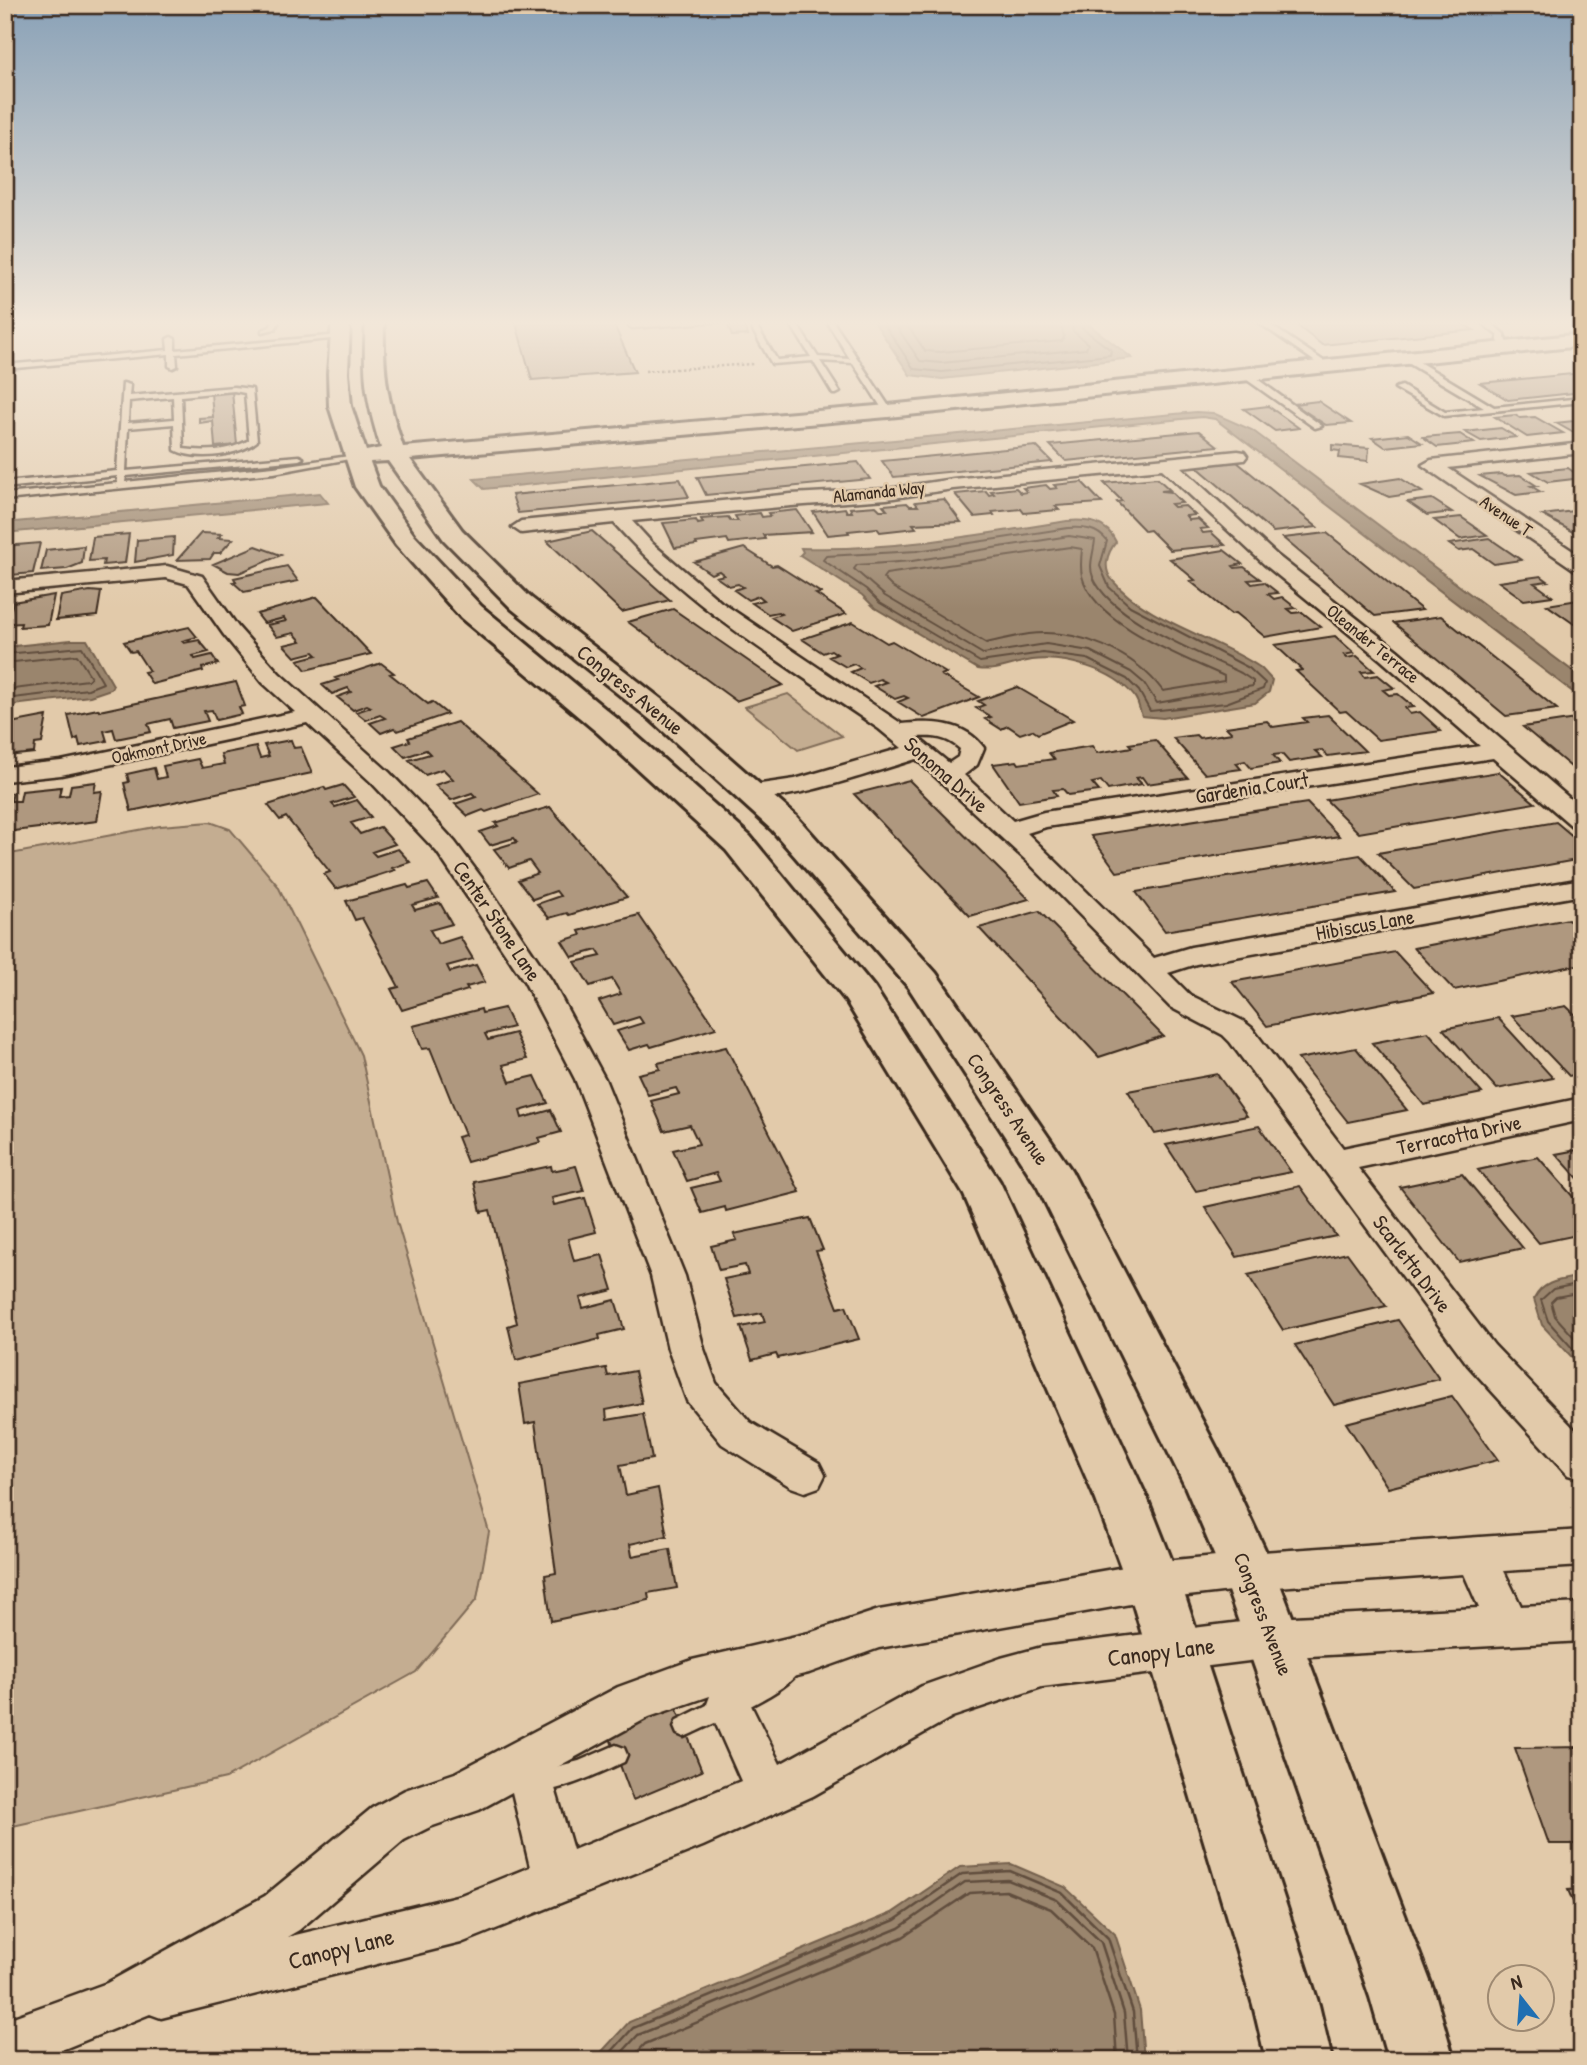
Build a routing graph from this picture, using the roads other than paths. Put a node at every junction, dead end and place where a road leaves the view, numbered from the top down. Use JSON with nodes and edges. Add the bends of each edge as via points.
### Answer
{"nodes":[{"id":1,"x":124,"y":416,"type":"edge"},
{"id":2,"x":178,"y":416,"type":"edge"},
{"id":3,"x":251,"y":416,"type":"edge"},
{"id":4,"x":347,"y":416,"type":"edge"},
{"id":5,"x":376,"y":416,"type":"edge"},
{"id":6,"x":827,"y":416,"type":"edge"},
{"id":7,"x":1304,"y":416,"type":"edge"},
{"id":8,"x":178,"y":421,"type":"junction"},
{"id":9,"x":123,"y":426,"type":"junction"},
{"id":10,"x":1318,"y":426,"type":"dead end"},
{"id":11,"x":1582,"y":448,"type":"edge"},
{"id":12,"x":375,"y":456,"type":"junction"},
{"id":13,"x":1238,"y":456,"type":"dead end"},
{"id":14,"x":1166,"y":463,"type":"junction"},
{"id":15,"x":121,"y":474,"type":"junction"},
{"id":16,"x":5,"y":485,"type":"edge"},
{"id":17,"x":120,"y":486,"type":"junction"},
{"id":18,"x":5,"y":497,"type":"edge"},
{"id":19,"x":618,"y":517,"type":"junction"},
{"id":20,"x":521,"y":527,"type":"dead end"},
{"id":21,"x":1579,"y":562,"type":"edge"},
{"id":22,"x":5,"y":587,"type":"edge"},
{"id":23,"x":312,"y":714,"type":"junction"},
{"id":24,"x":898,"y":732,"type":"junction"},
{"id":25,"x":1497,"y":750,"type":"junction"},
{"id":26,"x":636,"y":751,"type":"junction"},
{"id":27,"x":919,"y":751,"type":"junction"},
{"id":28,"x":5,"y":774,"type":"edge"},
{"id":29,"x":948,"y":775,"type":"junction"},
{"id":30,"x":750,"y":792,"type":"junction"},
{"id":31,"x":1582,"y":822,"type":"edge"},
{"id":32,"x":1008,"y":830,"type":"junction"},
{"id":33,"x":1582,"y":887,"type":"edge"},
{"id":34,"x":1150,"y":969,"type":"junction"},
{"id":35,"x":1256,"y":1053,"type":"joint"},
{"id":36,"x":1582,"y":1109,"type":"edge"},
{"id":37,"x":1335,"y":1161,"type":"junction"},
{"id":38,"x":1582,"y":1463,"type":"edge"},
{"id":39,"x":805,"y":1475,"type":"dead end"},
{"id":40,"x":1582,"y":1548,"type":"edge"},
{"id":41,"x":1476,"y":1556,"type":"junction"},
{"id":42,"x":1248,"y":1572,"type":"junction"},
{"id":43,"x":1153,"y":1581,"type":"junction"},
{"id":44,"x":1582,"y":1622,"type":"edge"},
{"id":45,"x":1509,"y":1626,"type":"junction"},
{"id":46,"x":1273,"y":1638,"type":"junction"},
{"id":47,"x":1177,"y":1650,"type":"junction"},
{"id":48,"x":809,"y":1653,"type":"junction"},
{"id":49,"x":729,"y":1704,"type":"junction"},
{"id":50,"x":684,"y":1727,"type":"dead end"},
{"id":51,"x":616,"y":1755,"type":"dead end"},
{"id":52,"x":532,"y":1782,"type":"junction"},
{"id":53,"x":769,"y":1792,"type":"junction"},
{"id":54,"x":463,"y":1794,"type":"junction"},
{"id":55,"x":557,"y":1880,"type":"junction"},
{"id":56,"x":120,"y":2003,"type":"junction"},
{"id":57,"x":5,"y":2046,"type":"edge"},
{"id":58,"x":1299,"y":2060,"type":"edge"},
{"id":59,"x":1421,"y":2060,"type":"edge"}],
"edges":[{"from":1,"to":9,"type":"lane"},
{"from":2,"to":8,"type":"lane"},
{"from":3,"to":8,"type":"lane","via":[[253,441],[235,449],[180,450]]},
{"from":4,"to":12,"type":"street","name":"Congress Avenue"},
{"from":5,"to":12,"type":"street","name":"Congress Avenue"},
{"from":6,"to":12,"type":"street"},
{"from":7,"to":10,"type":"lane"},
{"from":8,"to":9,"type":"lane"},
{"from":9,"to":15,"type":"lane"},
{"from":11,"to":21,"type":"street","name":"Avenue T","via":[[1431,465]]},
{"from":12,"to":15,"type":"lane","via":[[268,459]]},
{"from":12,"to":17,"type":"lane"},
{"from":12,"to":26,"type":"street","name":"Congress Avenue","via":[[367,487],[405,540],[471,612]]},
{"from":12,"to":30,"type":"street","name":"Congress Avenue","via":[[522,603],[663,715]]},
{"from":13,"to":14,"type":"street","name":"Alamanda Way"},
{"from":14,"to":19,"type":"street","name":"Alamanda Way"},
{"from":14,"to":25,"type":"street","name":"Oleander Terrace","via":[[1271,559],[1389,654]]},
{"from":15,"to":16,"type":"lane"},
{"from":15,"to":17,"type":"lane"},
{"from":17,"to":18,"type":"lane"},
{"from":19,"to":20,"type":"street","name":"Alamanda Way"},
{"from":19,"to":24,"type":"street","name":"Sonoma Drive","via":[[646,548],[714,606]]},
{"from":22,"to":23,"type":"street","name":"Center Stone Lane","via":[[154,572],[188,575],[250,655]]},
{"from":23,"to":28,"type":"street","name":"Oakmont Drive","via":[[61,768]]},
{"from":23,"to":39,"type":"street","name":"Center Stone Lane","via":[[446,847],[538,981],[590,1079],[643,1209],[668,1276],[700,1390],[736,1433]]},
{"from":24,"to":27,"type":"street","name":"Sonoma Drive"},
{"from":24,"to":29,"type":"street","via":[[939,729],[961,736],[972,748],[969,760]]},
{"from":25,"to":31,"type":"street","name":"Oleander Terrace"},
{"from":25,"to":32,"type":"street","name":"Gardenia Court","via":[[1058,818]]},
{"from":26,"to":30,"type":"street","via":[[715,787]]},
{"from":26,"to":43,"type":"street","name":"Congress Avenue","via":[[738,843],[861,995],[978,1181],[1122,1500]]},
{"from":27,"to":29,"type":"street","name":"Sonoma Drive"},
{"from":27,"to":30,"type":"street","via":[[797,786]]},
{"from":29,"to":32,"type":"street","name":"Sonoma Drive"},
{"from":30,"to":42,"type":"street","name":"Congress Avenue","via":[[923,981],[1056,1181],[1209,1483]]},
{"from":32,"to":34,"type":"street","name":"Sonoma Drive"},
{"from":33,"to":34,"type":"street","name":"Hibiscus Lane","via":[[1191,956]]},
{"from":34,"to":35,"type":"street","name":"Sonoma Drive","via":[[1180,1001],[1233,1028]]},
{"from":35,"to":37,"type":"street","name":"Scarletta Drive"},
{"from":36,"to":37,"type":"street","name":"Terracotta Drive"},
{"from":37,"to":38,"type":"street","name":"Scarletta Drive","via":[[1481,1355]]},
{"from":40,"to":41,"type":"street","name":"Canopy Lane"},
{"from":41,"to":42,"type":"street","name":"Canopy Lane"},
{"from":41,"to":45,"type":"street"},
{"from":42,"to":43,"type":"street","name":"Canopy Lane"},
{"from":42,"to":46,"type":"street","name":"Congress Avenue"},
{"from":43,"to":47,"type":"street","name":"Congress Avenue"},
{"from":43,"to":48,"type":"street","name":"Canopy Lane","via":[[879,1629]]},
{"from":44,"to":45,"type":"street","name":"Canopy Lane"},
{"from":45,"to":46,"type":"street","name":"Canopy Lane"},
{"from":46,"to":47,"type":"street","name":"Canopy Lane"},
{"from":46,"to":59,"type":"street","name":"Congress Avenue","via":[[1403,1997]]},
{"from":47,"to":53,"type":"street","name":"Canopy Lane","via":[[1042,1667],[1000,1678],[938,1701]]},
{"from":47,"to":58,"type":"street","name":"Congress Avenue"},
{"from":48,"to":49,"type":"lane","name":"Canopy Lane","via":[[774,1682]]},
{"from":48,"to":54,"type":"street","name":"Canopy Lane","via":[[692,1680],[634,1702]]},
{"from":49,"to":50,"type":"lane","name":"Canopy Lane"},
{"from":49,"to":53,"type":"street"},
{"from":51,"to":52,"type":"lane","name":"Canopy Lane","via":[[581,1771]]},
{"from":52,"to":54,"type":"lane","name":"Canopy Lane"},
{"from":52,"to":55,"type":"street"},
{"from":53,"to":55,"type":"street","name":"Canopy Lane"},
{"from":54,"to":56,"type":"street","name":"Canopy Lane","via":[[421,1806],[388,1824],[282,1913]]},
{"from":55,"to":56,"type":"street","name":"Canopy Lane","via":[[461,1919]]},
{"from":56,"to":57,"type":"street","name":"Canopy Lane"}]}
